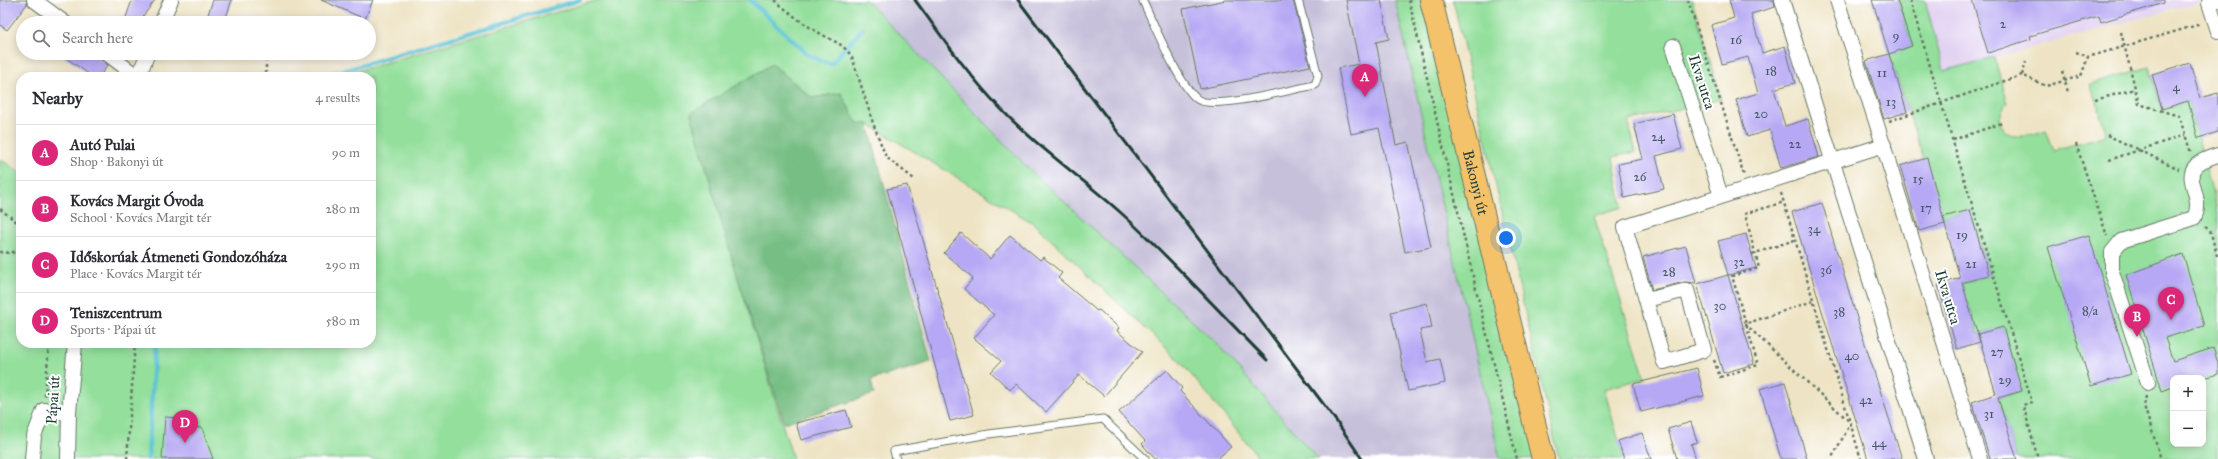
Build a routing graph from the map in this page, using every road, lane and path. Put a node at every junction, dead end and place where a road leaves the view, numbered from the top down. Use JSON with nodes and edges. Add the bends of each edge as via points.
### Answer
{"nodes":[{"id":1,"x":34,"y":0,"type":"edge"},
{"id":2,"x":171,"y":0,"type":"edge"},
{"id":3,"x":775,"y":0,"type":"edge"},
{"id":4,"x":1145,"y":0,"type":"edge"},
{"id":5,"x":1298,"y":0,"type":"edge"},
{"id":6,"x":1409,"y":0,"type":"edge"},
{"id":7,"x":1431,"y":0,"type":"edge"},
{"id":8,"x":1688,"y":0,"type":"edge"},
{"id":9,"x":1782,"y":0,"type":"edge"},
{"id":10,"x":1837,"y":0,"type":"edge"},
{"id":11,"x":1910,"y":0,"type":"edge"},
{"id":12,"x":2218,"y":0,"type":"edge"},
{"id":13,"x":56,"y":16,"type":"edge"},
{"id":14,"x":164,"y":16,"type":"edge"},
{"id":15,"x":2216,"y":26,"type":"edge"},
{"id":16,"x":2121,"y":32,"type":"dead end"},
{"id":17,"x":1673,"y":46,"type":"dead end"},
{"id":18,"x":2125,"y":47,"type":"junction"},
{"id":19,"x":2076,"y":52,"type":"dead end"},
{"id":20,"x":2088,"y":57,"type":"junction"},
{"id":21,"x":115,"y":60,"type":"edge"},
{"id":22,"x":145,"y":60,"type":"edge"},
{"id":23,"x":266,"y":60,"type":"dead end"},
{"id":24,"x":2026,"y":62,"type":"dead end"},
{"id":25,"x":2062,"y":71,"type":"dead end"},
{"id":26,"x":131,"y":72,"type":"edge"},
{"id":27,"x":140,"y":72,"type":"edge"},
{"id":28,"x":266,"y":72,"type":"edge"},
{"id":29,"x":2022,"y":75,"type":"junction"},
{"id":30,"x":2065,"y":82,"type":"junction"},
{"id":31,"x":2135,"y":89,"type":"junction"},
{"id":32,"x":2068,"y":92,"type":"dead end"},
{"id":33,"x":2095,"y":100,"type":"dead end"},
{"id":34,"x":1942,"y":104,"type":"junction"},
{"id":35,"x":2002,"y":123,"type":"dead end"},
{"id":36,"x":1878,"y":124,"type":"junction"},
{"id":37,"x":2107,"y":135,"type":"dead end"},
{"id":38,"x":2185,"y":135,"type":"junction"},
{"id":39,"x":1953,"y":140,"type":"junction"},
{"id":40,"x":2076,"y":144,"type":"dead end"},
{"id":41,"x":1884,"y":145,"type":"junction"},
{"id":42,"x":2139,"y":150,"type":"junction"},
{"id":43,"x":2218,"y":155,"type":"edge"},
{"id":44,"x":1832,"y":160,"type":"junction"},
{"id":45,"x":2109,"y":160,"type":"dead end"},
{"id":46,"x":2194,"y":170,"type":"junction"},
{"id":47,"x":1776,"y":177,"type":"junction"},
{"id":48,"x":914,"y":179,"type":"dead end"},
{"id":49,"x":1748,"y":188,"type":"junction"},
{"id":50,"x":1721,"y":196,"type":"junction"},
{"id":51,"x":1784,"y":202,"type":"junction"},
{"id":52,"x":0,"y":209,"type":"edge"},
{"id":53,"x":2194,"y":218,"type":"junction"},
{"id":54,"x":16,"y":220,"type":"edge"},
{"id":55,"x":1795,"y":240,"type":"junction"},
{"id":56,"x":16,"y":250,"type":"edge"},
{"id":57,"x":0,"y":252,"type":"edge"},
{"id":58,"x":2112,"y":252,"type":"junction"},
{"id":59,"x":1754,"y":254,"type":"junction"},
{"id":60,"x":2218,"y":259,"type":"edge"},
{"id":61,"x":1646,"y":300,"type":"junction"},
{"id":62,"x":1813,"y":301,"type":"junction"},
{"id":63,"x":1745,"y":324,"type":"junction"},
{"id":64,"x":1703,"y":346,"type":"junction"},
{"id":65,"x":49,"y":348,"type":"edge"},
{"id":66,"x":74,"y":348,"type":"edge"},
{"id":67,"x":135,"y":348,"type":"edge"},
{"id":68,"x":2148,"y":383,"type":"joint"},
{"id":69,"x":44,"y":410,"type":"junction"},
{"id":70,"x":69,"y":413,"type":"junction"},
{"id":71,"x":1851,"y":423,"type":"junction"},
{"id":72,"x":32,"y":459,"type":"edge"},
{"id":73,"x":68,"y":459,"type":"edge"},
{"id":74,"x":127,"y":459,"type":"edge"},
{"id":75,"x":896,"y":459,"type":"edge"},
{"id":76,"x":1145,"y":459,"type":"edge"},
{"id":77,"x":1517,"y":459,"type":"edge"},
{"id":78,"x":1543,"y":459,"type":"edge"},
{"id":79,"x":1831,"y":459,"type":"edge"},
{"id":80,"x":1861,"y":459,"type":"edge"},
{"id":81,"x":1926,"y":459,"type":"edge"},
{"id":82,"x":1980,"y":459,"type":"edge"},
{"id":83,"x":2038,"y":459,"type":"edge"},
{"id":84,"x":2161,"y":459,"type":"edge"}],
"edges":[{"from":1,"to":13,"type":"street"},
{"from":2,"to":14,"type":"street"},
{"from":3,"to":48,"type":"path","via":[[787,12],[848,50],[886,157]]},
{"from":4,"to":5,"type":"lane","via":[[1186,87],[1198,100],[1206,103],[1238,101],[1315,85],[1318,76]]},
{"from":6,"to":77,"type":"path"},
{"from":7,"to":78,"type":"main road","name":"Bakonyi út"},
{"from":8,"to":49,"type":"path"},
{"from":9,"to":44,"type":"street"},
{"from":10,"to":36,"type":"street","name":"Ikva utca"},
{"from":11,"to":34,"type":"path"},
{"from":12,"to":15,"type":"street","via":[[2209,3]]},
{"from":15,"to":18,"type":"path"},
{"from":16,"to":18,"type":"path"},
{"from":17,"to":50,"type":"street","name":"Ikva utca"},
{"from":18,"to":20,"type":"path"},
{"from":18,"to":31,"type":"path"},
{"from":19,"to":20,"type":"path"},
{"from":20,"to":30,"type":"path","via":[[2081,76]]},
{"from":21,"to":26,"type":"street"},
{"from":22,"to":27,"type":"street"},
{"from":23,"to":28,"type":"path"},
{"from":24,"to":29,"type":"path"},
{"from":25,"to":30,"type":"path"},
{"from":29,"to":30,"type":"path","via":[[2046,86]]},
{"from":29,"to":34,"type":"path"},
{"from":30,"to":32,"type":"path"},
{"from":31,"to":33,"type":"path"},
{"from":31,"to":38,"type":"path","via":[[2139,104],[2179,116]]},
{"from":34,"to":36,"type":"path"},
{"from":34,"to":39,"type":"path"},
{"from":35,"to":39,"type":"path"},
{"from":36,"to":41,"type":"street","name":"Ikva utca"},
{"from":37,"to":42,"type":"path"},
{"from":38,"to":42,"type":"path"},
{"from":38,"to":46,"type":"path"},
{"from":39,"to":83,"type":"path","via":[[2032,402],[2023,405]]},
{"from":40,"to":58,"type":"path"},
{"from":41,"to":44,"type":"street"},
{"from":41,"to":82,"type":"street","name":"Ikva utca"},
{"from":42,"to":45,"type":"path"},
{"from":42,"to":46,"type":"path"},
{"from":43,"to":46,"type":"street","via":[[2203,159]]},
{"from":44,"to":47,"type":"street"},
{"from":44,"to":81,"type":"street"},
{"from":46,"to":53,"type":"street","via":[[2191,179],[2198,211]]},
{"from":47,"to":49,"type":"street"},
{"from":47,"to":51,"type":"path"},
{"from":49,"to":50,"type":"street"},
{"from":50,"to":61,"type":"street","via":[[1625,227]]},
{"from":51,"to":55,"type":"path"},
{"from":51,"to":59,"type":"path","via":[[1745,214]]},
{"from":52,"to":54,"type":"path"},
{"from":53,"to":58,"type":"street","via":[[2121,241]]},
{"from":53,"to":60,"type":"path","via":[[2210,230]]},
{"from":55,"to":59,"type":"path"},
{"from":55,"to":62,"type":"path"},
{"from":56,"to":57,"type":"path","via":[[12,253]]},
{"from":58,"to":68,"type":"street","via":[[2112,272]]},
{"from":59,"to":63,"type":"path","via":[[1760,268],[1732,276]]},
{"from":61,"to":64,"type":"street","via":[[1687,290]]},
{"from":61,"to":64,"type":"street","via":[[1664,362],[1704,350]]},
{"from":62,"to":63,"type":"path"},
{"from":62,"to":71,"type":"path"},
{"from":63,"to":64,"type":"path","via":[[1758,365],[1720,377],[1709,345]]},
{"from":63,"to":71,"type":"path"},
{"from":65,"to":69,"type":"path"},
{"from":66,"to":70,"type":"street","name":"Pápai út"},
{"from":67,"to":74,"type":"path"},
{"from":68,"to":84,"type":"path","via":[[2144,406]]},
{"from":69,"to":70,"type":"street"},
{"from":69,"to":72,"type":"street","via":[[34,436]]},
{"from":70,"to":73,"type":"street","name":"Pápai út"},
{"from":71,"to":79,"type":"path"},
{"from":71,"to":80,"type":"path"},
{"from":75,"to":76,"type":"lane","via":[[894,451],[989,434],[1103,419]]}]}
